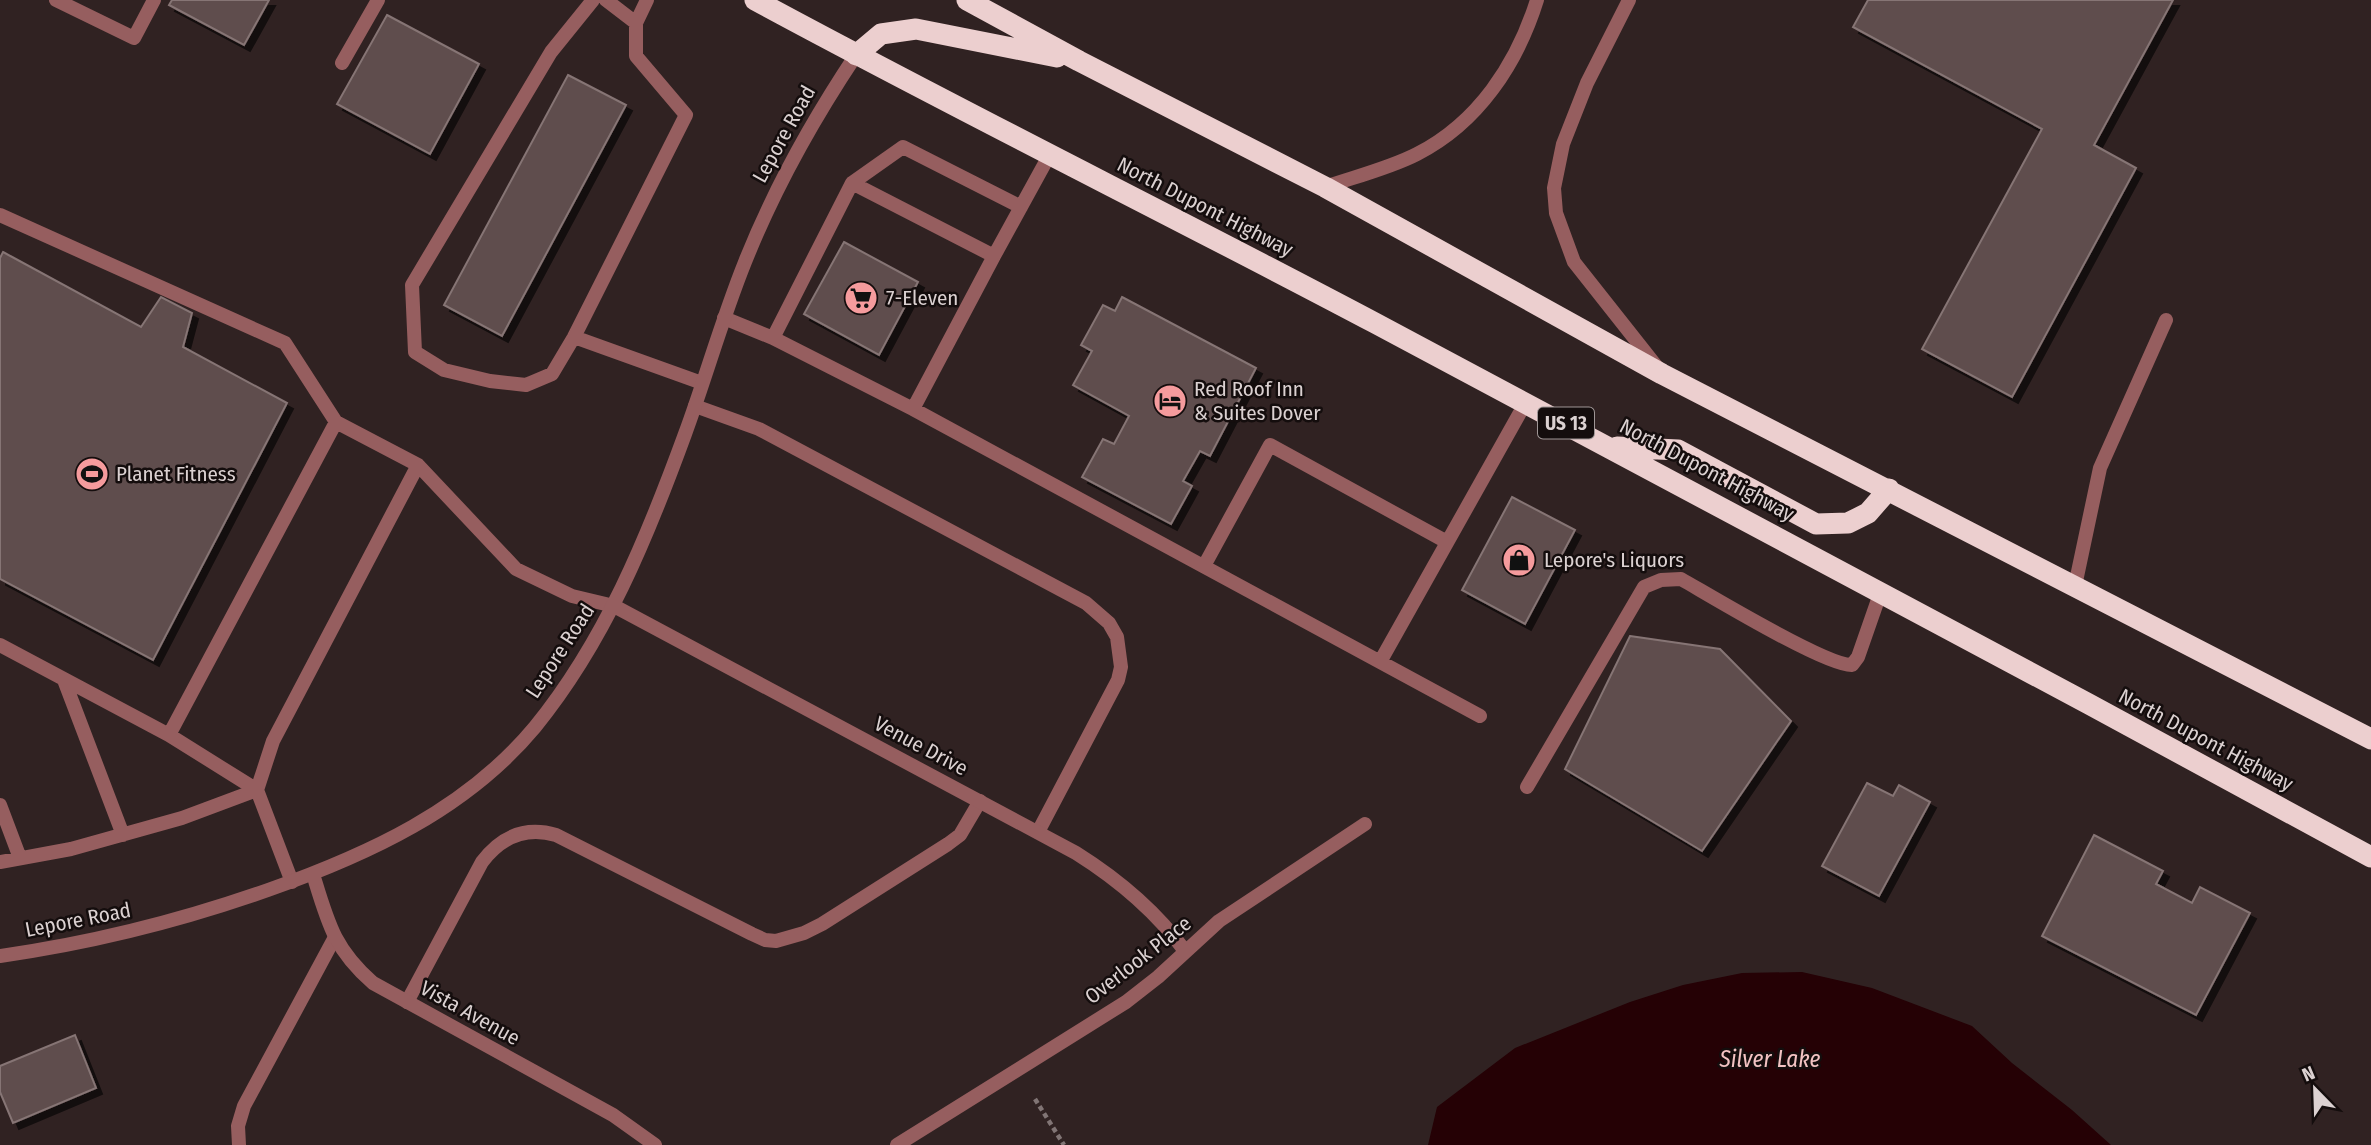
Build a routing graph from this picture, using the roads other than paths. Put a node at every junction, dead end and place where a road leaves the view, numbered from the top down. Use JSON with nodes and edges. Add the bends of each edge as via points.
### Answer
{"nodes":[{"id":1,"x":55,"y":0,"type":"edge"},
{"id":2,"x":154,"y":0,"type":"edge"},
{"id":3,"x":377,"y":0,"type":"edge"},
{"id":4,"x":593,"y":0,"type":"edge"},
{"id":5,"x":606,"y":0,"type":"edge"},
{"id":6,"x":647,"y":0,"type":"edge"},
{"id":7,"x":755,"y":0,"type":"edge"},
{"id":8,"x":967,"y":0,"type":"edge"},
{"id":9,"x":1537,"y":0,"type":"edge"},
{"id":10,"x":1629,"y":0,"type":"edge"},
{"id":11,"x":636,"y":23,"type":"junction"},
{"id":12,"x":856,"y":55,"type":"junction"},
{"id":13,"x":1079,"y":61,"type":"junction"},
{"id":14,"x":342,"y":63,"type":"dead end"},
{"id":15,"x":1050,"y":154,"type":"junction"},
{"id":16,"x":852,"y":183,"type":"junction"},
{"id":17,"x":1325,"y":187,"type":"junction"},
{"id":18,"x":1021,"y":207,"type":"junction"},
{"id":19,"x":0,"y":215,"type":"edge"},
{"id":20,"x":994,"y":256,"type":"junction"},
{"id":21,"x":724,"y":318,"type":"junction"},
{"id":22,"x":2165,"y":320,"type":"dead end"},
{"id":23,"x":573,"y":337,"type":"junction"},
{"id":24,"x":773,"y":338,"type":"junction"},
{"id":25,"x":1662,"y":374,"type":"junction"},
{"id":26,"x":702,"y":383,"type":"junction"},
{"id":27,"x":1526,"y":402,"type":"junction"},
{"id":28,"x":695,"y":406,"type":"junction"},
{"id":29,"x":913,"y":410,"type":"junction"},
{"id":30,"x":336,"y":422,"type":"junction"},
{"id":31,"x":1608,"y":446,"type":"junction"},
{"id":32,"x":418,"y":465,"type":"junction"},
{"id":33,"x":1889,"y":489,"type":"junction"},
{"id":34,"x":1447,"y":542,"type":"junction"},
{"id":35,"x":1204,"y":566,"type":"junction"},
{"id":36,"x":2075,"y":586,"type":"junction"},
{"id":37,"x":1881,"y":591,"type":"junction"},
{"id":38,"x":614,"y":606,"type":"junction"},
{"id":39,"x":0,"y":645,"type":"edge"},
{"id":40,"x":1380,"y":662,"type":"junction"},
{"id":41,"x":64,"y":680,"type":"junction"},
{"id":42,"x":1480,"y":716,"type":"dead end"},
{"id":43,"x":169,"y":735,"type":"junction"},
{"id":44,"x":2371,"y":739,"type":"edge"},
{"id":45,"x":1527,"y":787,"type":"dead end"},
{"id":46,"x":257,"y":790,"type":"junction"},
{"id":47,"x":980,"y":801,"type":"junction"},
{"id":48,"x":0,"y":804,"type":"edge"},
{"id":49,"x":1365,"y":824,"type":"dead end"},
{"id":50,"x":1038,"y":832,"type":"junction"},
{"id":51,"x":123,"y":835,"type":"junction"},
{"id":52,"x":2371,"y":857,"type":"edge"},
{"id":53,"x":20,"y":858,"type":"junction"},
{"id":54,"x":0,"y":862,"type":"edge"},
{"id":55,"x":313,"y":874,"type":"junction"},
{"id":56,"x":292,"y":882,"type":"junction"},
{"id":57,"x":335,"y":937,"type":"junction"},
{"id":58,"x":1185,"y":951,"type":"junction"},
{"id":59,"x":0,"y":956,"type":"edge"},
{"id":60,"x":407,"y":1002,"type":"junction"},
{"id":61,"x":239,"y":1145,"type":"edge"},
{"id":62,"x":655,"y":1145,"type":"edge"},
{"id":63,"x":897,"y":1145,"type":"edge"}],
"edges":[{"from":1,"to":2,"type":"street","via":[[134,38]]},
{"from":3,"to":14,"type":"street"},
{"from":4,"to":23,"type":"street","via":[[551,52],[412,285],[415,352],[444,370],[526,385],[552,374]]},
{"from":5,"to":11,"type":"street"},
{"from":6,"to":11,"type":"street"},
{"from":7,"to":12,"type":"highway","name":"North Dupont Highway","number":"US 13"},
{"from":8,"to":13,"type":"highway"},
{"from":9,"to":17,"type":"street","via":[[1503,77],[1462,126],[1416,155]]},
{"from":10,"to":25,"type":"street","via":[[1587,83],[1563,144],[1554,188],[1556,213],[1574,261]]},
{"from":11,"to":23,"type":"street","via":[[636,56],[686,115]]},
{"from":12,"to":13,"type":"highway","via":[[881,34],[916,29]]},
{"from":12,"to":15,"type":"highway","name":"North Dupont Highway","number":"US 13"},
{"from":12,"to":21,"type":"street","name":"Lepore Road","via":[[793,157]]},
{"from":13,"to":17,"type":"highway"},
{"from":15,"to":18,"type":"street"},
{"from":15,"to":27,"type":"highway","name":"North Dupont Highway","number":"US 13"},
{"from":16,"to":18,"type":"street","via":[[903,147]]},
{"from":16,"to":20,"type":"street"},
{"from":16,"to":24,"type":"street"},
{"from":17,"to":25,"type":"highway"},
{"from":18,"to":20,"type":"street"},
{"from":19,"to":30,"type":"street","via":[[285,343]]},
{"from":20,"to":29,"type":"street"},
{"from":21,"to":24,"type":"street"},
{"from":21,"to":26,"type":"street","name":"Lepore Road"},
{"from":22,"to":36,"type":"street","via":[[2099,468]]},
{"from":23,"to":26,"type":"street"},
{"from":24,"to":29,"type":"street"},
{"from":25,"to":33,"type":"highway"},
{"from":26,"to":28,"type":"street","name":"Lepore Road"},
{"from":27,"to":31,"type":"highway","name":"North Dupont Highway","number":"US 13"},
{"from":27,"to":34,"type":"street"},
{"from":28,"to":38,"type":"street","name":"Lepore Road"},
{"from":28,"to":50,"type":"street","via":[[759,429],[1086,603],[1110,623],[1117,637],[1118,680]]},
{"from":29,"to":35,"type":"street"},
{"from":30,"to":32,"type":"street","name":"Venue Drive"},
{"from":30,"to":43,"type":"street"},
{"from":31,"to":33,"type":"highway","via":[[1678,450],[1816,524],[1848,523],[1868,513]]},
{"from":31,"to":37,"type":"highway","name":"North Dupont Highway","number":"US 13"},
{"from":32,"to":38,"type":"street","name":"Venue Drive","via":[[516,569],[572,596]]},
{"from":32,"to":46,"type":"street","via":[[273,741]]},
{"from":33,"to":36,"type":"highway"},
{"from":34,"to":35,"type":"street","via":[[1270,445]]},
{"from":34,"to":40,"type":"street"},
{"from":35,"to":40,"type":"street"},
{"from":36,"to":44,"type":"highway"},
{"from":37,"to":45,"type":"street","via":[[1858,657],[1852,665],[1843,665],[1681,579],[1644,587]]},
{"from":37,"to":52,"type":"highway","name":"North Dupont Highway","number":"US 13"},
{"from":38,"to":47,"type":"street","name":"Venue Drive"},
{"from":38,"to":55,"type":"street","name":"Lepore Road","via":[[561,691],[500,764],[420,824]]},
{"from":39,"to":41,"type":"street"},
{"from":40,"to":42,"type":"street"},
{"from":41,"to":43,"type":"street"},
{"from":41,"to":51,"type":"street"},
{"from":43,"to":46,"type":"street"},
{"from":46,"to":51,"type":"street"},
{"from":46,"to":56,"type":"street"},
{"from":47,"to":50,"type":"street","name":"Venue Drive"},
{"from":47,"to":60,"type":"street","via":[[960,835],[948,844],[822,925],[776,941],[752,934],[556,835],[542,831],[516,834],[491,850],[482,862]]},
{"from":48,"to":53,"type":"street"},
{"from":49,"to":58,"type":"street","name":"Overlook Place","via":[[1219,921]]},
{"from":50,"to":58,"type":"street","name":"Venue Drive","via":[[1109,874],[1165,924]]},
{"from":51,"to":53,"type":"street"},
{"from":53,"to":54,"type":"street"},
{"from":55,"to":56,"type":"street","name":"Lepore Road"},
{"from":55,"to":57,"type":"street","name":"Vista Avenue"},
{"from":56,"to":59,"type":"street","name":"Lepore Road","via":[[142,930]]},
{"from":57,"to":60,"type":"street","name":"Vista Avenue","via":[[373,984]]},
{"from":57,"to":61,"type":"street","via":[[244,1106]]},
{"from":58,"to":63,"type":"street","name":"Overlook Place","via":[[1126,1002]]},
{"from":60,"to":62,"type":"street","name":"Vista Avenue","via":[[613,1115]]}]}
